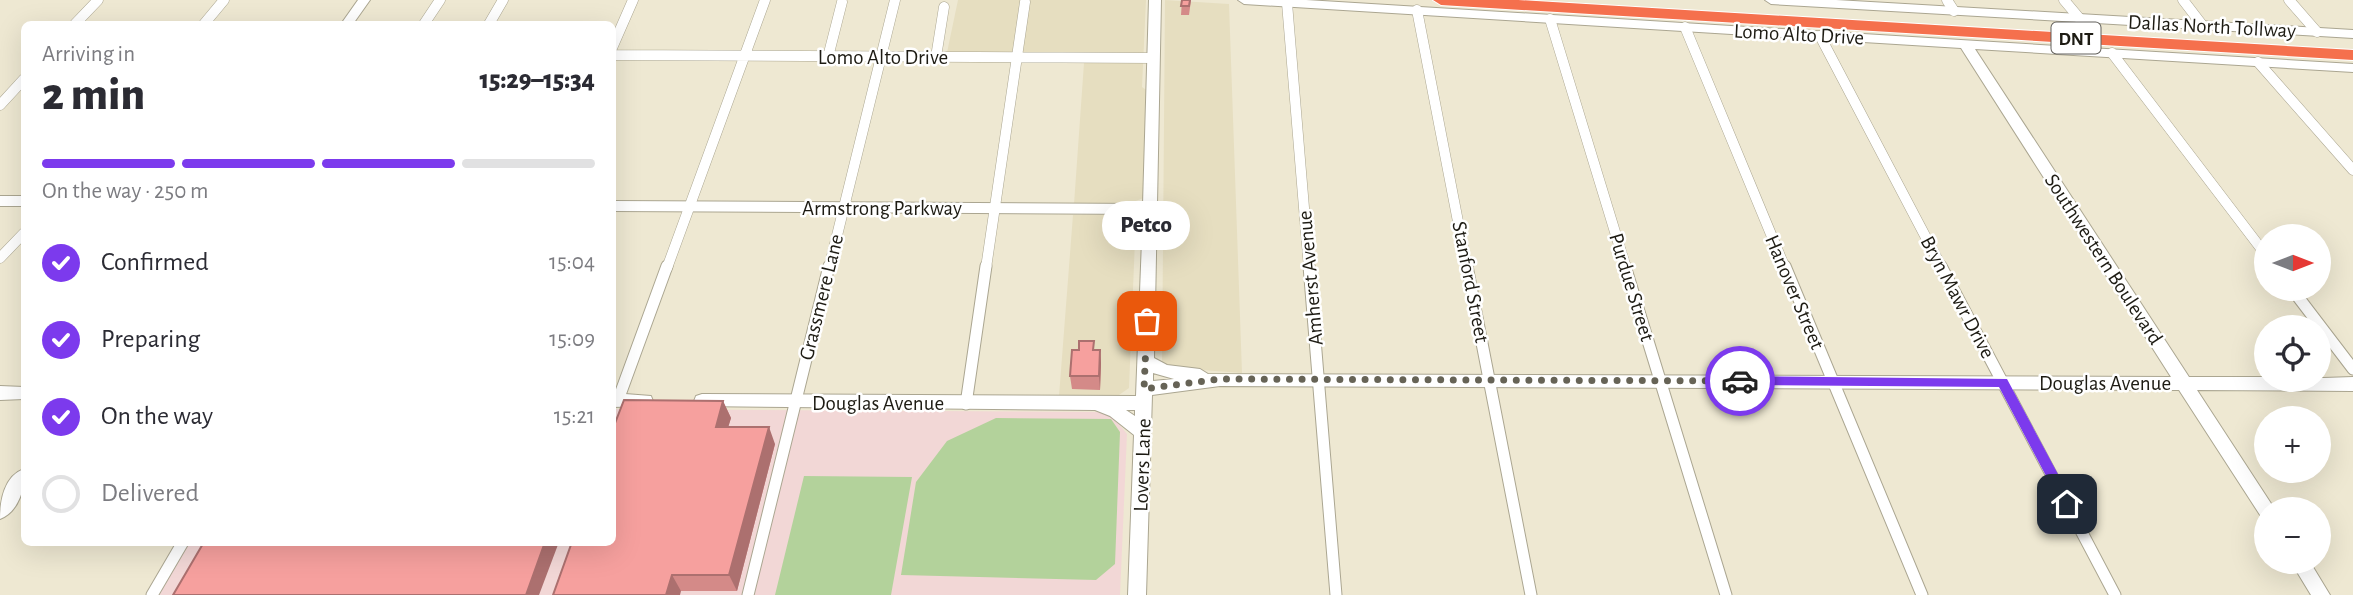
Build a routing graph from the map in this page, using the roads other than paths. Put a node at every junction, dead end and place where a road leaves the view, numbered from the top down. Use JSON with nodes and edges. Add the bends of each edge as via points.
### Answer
{"nodes":[{"id":1,"x":98,"y":0,"type":"edge"},
{"id":2,"x":224,"y":0,"type":"edge"},
{"id":3,"x":364,"y":0,"type":"edge"},
{"id":4,"x":440,"y":0,"type":"edge"},
{"id":5,"x":503,"y":0,"type":"edge"},
{"id":6,"x":633,"y":0,"type":"edge"},
{"id":7,"x":765,"y":0,"type":"edge"},
{"id":8,"x":895,"y":0,"type":"edge"},
{"id":9,"x":1155,"y":0,"type":"edge"},
{"id":10,"x":1244,"y":0,"type":"edge"},
{"id":11,"x":1441,"y":0,"type":"edge"},
{"id":12,"x":1587,"y":0,"type":"edge"},
{"id":13,"x":1771,"y":0,"type":"edge"},
{"id":14,"x":2064,"y":0,"type":"edge"},
{"id":15,"x":2183,"y":0,"type":"edge"},
{"id":16,"x":2289,"y":0,"type":"edge"},
{"id":17,"x":842,"y":2,"type":"dead end"},
{"id":18,"x":1025,"y":2,"type":"edge"},
{"id":19,"x":1835,"y":2,"type":"edge"},
{"id":20,"x":1287,"y":3,"type":"junction"},
{"id":21,"x":1951,"y":5,"type":"edge"},
{"id":22,"x":944,"y":7,"type":"dead end"},
{"id":23,"x":1417,"y":10,"type":"junction"},
{"id":24,"x":1550,"y":19,"type":"junction"},
{"id":25,"x":2080,"y":19,"type":"junction"},
{"id":26,"x":78,"y":21,"type":"edge"},
{"id":27,"x":206,"y":21,"type":"edge"},
{"id":28,"x":348,"y":21,"type":"edge"},
{"id":29,"x":426,"y":21,"type":"edge"},
{"id":30,"x":491,"y":21,"type":"edge"},
{"id":31,"x":2203,"y":26,"type":"junction"},
{"id":32,"x":1685,"y":27,"type":"junction"},
{"id":33,"x":2317,"y":32,"type":"junction"},
{"id":34,"x":2353,"y":34,"type":"edge"},
{"id":35,"x":1820,"y":36,"type":"junction"},
{"id":36,"x":616,"y":39,"type":"edge"},
{"id":37,"x":1965,"y":44,"type":"junction"},
{"id":38,"x":2353,"y":46,"type":"edge"},
{"id":39,"x":2112,"y":53,"type":"junction"},
{"id":40,"x":616,"y":55,"type":"edge"},
{"id":41,"x":2353,"y":55,"type":"edge"},
{"id":42,"x":744,"y":57,"type":"junction"},
{"id":43,"x":828,"y":57,"type":"junction"},
{"id":44,"x":881,"y":57,"type":"junction"},
{"id":45,"x":936,"y":57,"type":"junction"},
{"id":46,"x":1017,"y":57,"type":"junction"},
{"id":47,"x":1154,"y":58,"type":"junction"},
{"id":48,"x":2258,"y":62,"type":"junction"},
{"id":49,"x":2353,"y":68,"type":"edge"},
{"id":50,"x":21,"y":82,"type":"edge"},
{"id":51,"x":0,"y":105,"type":"edge"},
{"id":52,"x":2353,"y":170,"type":"edge"},
{"id":53,"x":0,"y":201,"type":"edge"},
{"id":54,"x":21,"y":201,"type":"edge"},
{"id":55,"x":616,"y":206,"type":"edge"},
{"id":56,"x":688,"y":206,"type":"junction"},
{"id":57,"x":844,"y":208,"type":"junction"},
{"id":58,"x":997,"y":208,"type":"junction"},
{"id":59,"x":1151,"y":209,"type":"junction"},
{"id":60,"x":21,"y":236,"type":"edge"},
{"id":61,"x":2254,"y":240,"type":"edge"},
{"id":62,"x":0,"y":258,"type":"edge"},
{"id":63,"x":2301,"y":301,"type":"edge"},
{"id":64,"x":1146,"y":361,"type":"junction"},
{"id":65,"x":2353,"y":369,"type":"edge"},
{"id":66,"x":1220,"y":379,"type":"junction"},
{"id":67,"x":1318,"y":379,"type":"junction"},
{"id":68,"x":1491,"y":380,"type":"junction"},
{"id":69,"x":1660,"y":381,"type":"junction"},
{"id":70,"x":1832,"y":381,"type":"junction"},
{"id":71,"x":2003,"y":382,"type":"junction"},
{"id":72,"x":2185,"y":383,"type":"junction"},
{"id":73,"x":2353,"y":384,"type":"edge"},
{"id":74,"x":0,"y":393,"type":"edge"},
{"id":75,"x":21,"y":393,"type":"edge"},
{"id":76,"x":1144,"y":396,"type":"junction"},
{"id":77,"x":616,"y":397,"type":"edge"},
{"id":78,"x":616,"y":400,"type":"edge"},
{"id":79,"x":656,"y":401,"type":"edge"},
{"id":80,"x":682,"y":401,"type":"edge"},
{"id":81,"x":794,"y":402,"type":"junction"},
{"id":82,"x":1093,"y":403,"type":"junction"},
{"id":83,"x":966,"y":404,"type":"junction"},
{"id":84,"x":1143,"y":432,"type":"junction"},
{"id":85,"x":21,"y":480,"type":"edge"},
{"id":86,"x":2258,"y":497,"type":"edge"},
{"id":87,"x":0,"y":511,"type":"edge"},
{"id":88,"x":181,"y":546,"type":"edge"},
{"id":89,"x":2308,"y":574,"type":"edge"},
{"id":90,"x":152,"y":595,"type":"edge"},
{"id":91,"x":748,"y":595,"type":"edge"},
{"id":92,"x":1138,"y":595,"type":"edge"},
{"id":93,"x":1336,"y":595,"type":"edge"},
{"id":94,"x":1531,"y":595,"type":"edge"},
{"id":95,"x":1726,"y":595,"type":"edge"},
{"id":96,"x":1922,"y":595,"type":"edge"},
{"id":97,"x":2115,"y":595,"type":"edge"},
{"id":98,"x":2321,"y":595,"type":"edge"}],
"edges":[{"from":1,"to":26,"type":"street"},
{"from":2,"to":27,"type":"street"},
{"from":3,"to":28,"type":"street"},
{"from":4,"to":29,"type":"street"},
{"from":5,"to":30,"type":"street"},
{"from":6,"to":36,"type":"street"},
{"from":7,"to":42,"type":"street"},
{"from":8,"to":44,"type":"street","name":"Grassmere Lane"},
{"from":9,"to":47,"type":"street","name":"Lovers Lane"},
{"from":10,"to":20,"type":"street","name":"Lomo Alto Drive"},
{"from":11,"to":41,"type":"highway","name":"Dallas North Tollway","number":"DNT"},
{"from":12,"to":38,"type":"highway","name":"Dallas North Tollway","number":"DNT"},
{"from":13,"to":19,"type":"street"},
{"from":14,"to":25,"type":"street"},
{"from":15,"to":31,"type":"street"},
{"from":16,"to":33,"type":"street"},
{"from":17,"to":43,"type":"street"},
{"from":18,"to":46,"type":"street"},
{"from":19,"to":21,"type":"street"},
{"from":20,"to":23,"type":"street","name":"Lomo Alto Drive"},
{"from":20,"to":67,"type":"street","name":"Amherst Avenue"},
{"from":21,"to":25,"type":"street"},
{"from":22,"to":45,"type":"street"},
{"from":23,"to":24,"type":"street","name":"Lomo Alto Drive"},
{"from":23,"to":68,"type":"street","name":"Stanford Street"},
{"from":24,"to":32,"type":"street","name":"Lomo Alto Drive"},
{"from":24,"to":69,"type":"street","name":"Purdue Street"},
{"from":25,"to":31,"type":"street"},
{"from":31,"to":33,"type":"street"},
{"from":32,"to":35,"type":"street","name":"Lomo Alto Drive"},
{"from":32,"to":70,"type":"street","name":"Hanover Street"},
{"from":33,"to":34,"type":"street"},
{"from":35,"to":37,"type":"street","name":"Lomo Alto Drive"},
{"from":35,"to":71,"type":"street","name":"Bryn Mawr Drive"},
{"from":37,"to":39,"type":"street","name":"Lomo Alto Drive"},
{"from":37,"to":72,"type":"street","name":"Southwestern Boulevard"},
{"from":39,"to":48,"type":"street","name":"Lomo Alto Drive"},
{"from":39,"to":61,"type":"street"},
{"from":40,"to":42,"type":"street","name":"Lomo Alto Drive"},
{"from":42,"to":43,"type":"street","name":"Lomo Alto Drive"},
{"from":42,"to":56,"type":"street"},
{"from":43,"to":44,"type":"street","name":"Lomo Alto Drive"},
{"from":44,"to":45,"type":"street","name":"Lomo Alto Drive"},
{"from":44,"to":57,"type":"street","name":"Grassmere Lane"},
{"from":45,"to":46,"type":"street","name":"Lomo Alto Drive"},
{"from":46,"to":47,"type":"street","name":"Lomo Alto Drive"},
{"from":46,"to":58,"type":"street"},
{"from":47,"to":59,"type":"street","name":"Lovers Lane"},
{"from":48,"to":49,"type":"street","name":"Lomo Alto Drive"},
{"from":48,"to":52,"type":"street"},
{"from":50,"to":51,"type":"street"},
{"from":53,"to":54,"type":"street"},
{"from":55,"to":56,"type":"street","name":"Armstrong Parkway"},
{"from":56,"to":57,"type":"street","name":"Armstrong Parkway"},
{"from":56,"to":77,"type":"street"},
{"from":57,"to":58,"type":"street","name":"Armstrong Parkway"},
{"from":57,"to":81,"type":"street","name":"Grassmere Lane"},
{"from":58,"to":59,"type":"street","name":"Armstrong Parkway"},
{"from":58,"to":83,"type":"street"},
{"from":59,"to":64,"type":"street","name":"Lovers Lane"},
{"from":60,"to":62,"type":"street"},
{"from":63,"to":65,"type":"street"},
{"from":64,"to":66,"type":"street","via":[[1164,371]]},
{"from":64,"to":76,"type":"street","name":"Lovers Lane"},
{"from":66,"to":67,"type":"street","name":"Douglas Avenue"},
{"from":66,"to":76,"type":"street","name":"Douglas Avenue"},
{"from":67,"to":68,"type":"street","name":"Douglas Avenue"},
{"from":67,"to":93,"type":"street","name":"Amherst Avenue"},
{"from":68,"to":69,"type":"street","name":"Douglas Avenue"},
{"from":68,"to":94,"type":"street","name":"Stanford Street"},
{"from":69,"to":70,"type":"street","name":"Douglas Avenue"},
{"from":69,"to":95,"type":"street","name":"Purdue Street"},
{"from":70,"to":71,"type":"street","name":"Douglas Avenue"},
{"from":70,"to":96,"type":"street","name":"Hanover Street"},
{"from":71,"to":72,"type":"street","name":"Douglas Avenue"},
{"from":71,"to":97,"type":"street","name":"Bryn Mawr Drive"},
{"from":72,"to":73,"type":"street","name":"Douglas Avenue"},
{"from":72,"to":86,"type":"street","name":"Southwestern Boulevard"},
{"from":74,"to":75,"type":"street"},
{"from":76,"to":82,"type":"street","name":"Douglas Avenue"},
{"from":76,"to":84,"type":"street","name":"Lovers Lane"},
{"from":78,"to":79,"type":"street"},
{"from":80,"to":81,"type":"street","name":"Douglas Avenue"},
{"from":81,"to":83,"type":"street","name":"Douglas Avenue"},
{"from":81,"to":91,"type":"street","name":"Grassmere Lane"},
{"from":82,"to":83,"type":"street","name":"Douglas Avenue"},
{"from":82,"to":84,"type":"street","via":[[1116,411]]},
{"from":84,"to":92,"type":"street","name":"Lovers Lane"},
{"from":85,"to":87,"type":"street"},
{"from":88,"to":90,"type":"street"},
{"from":89,"to":98,"type":"street"}]}
